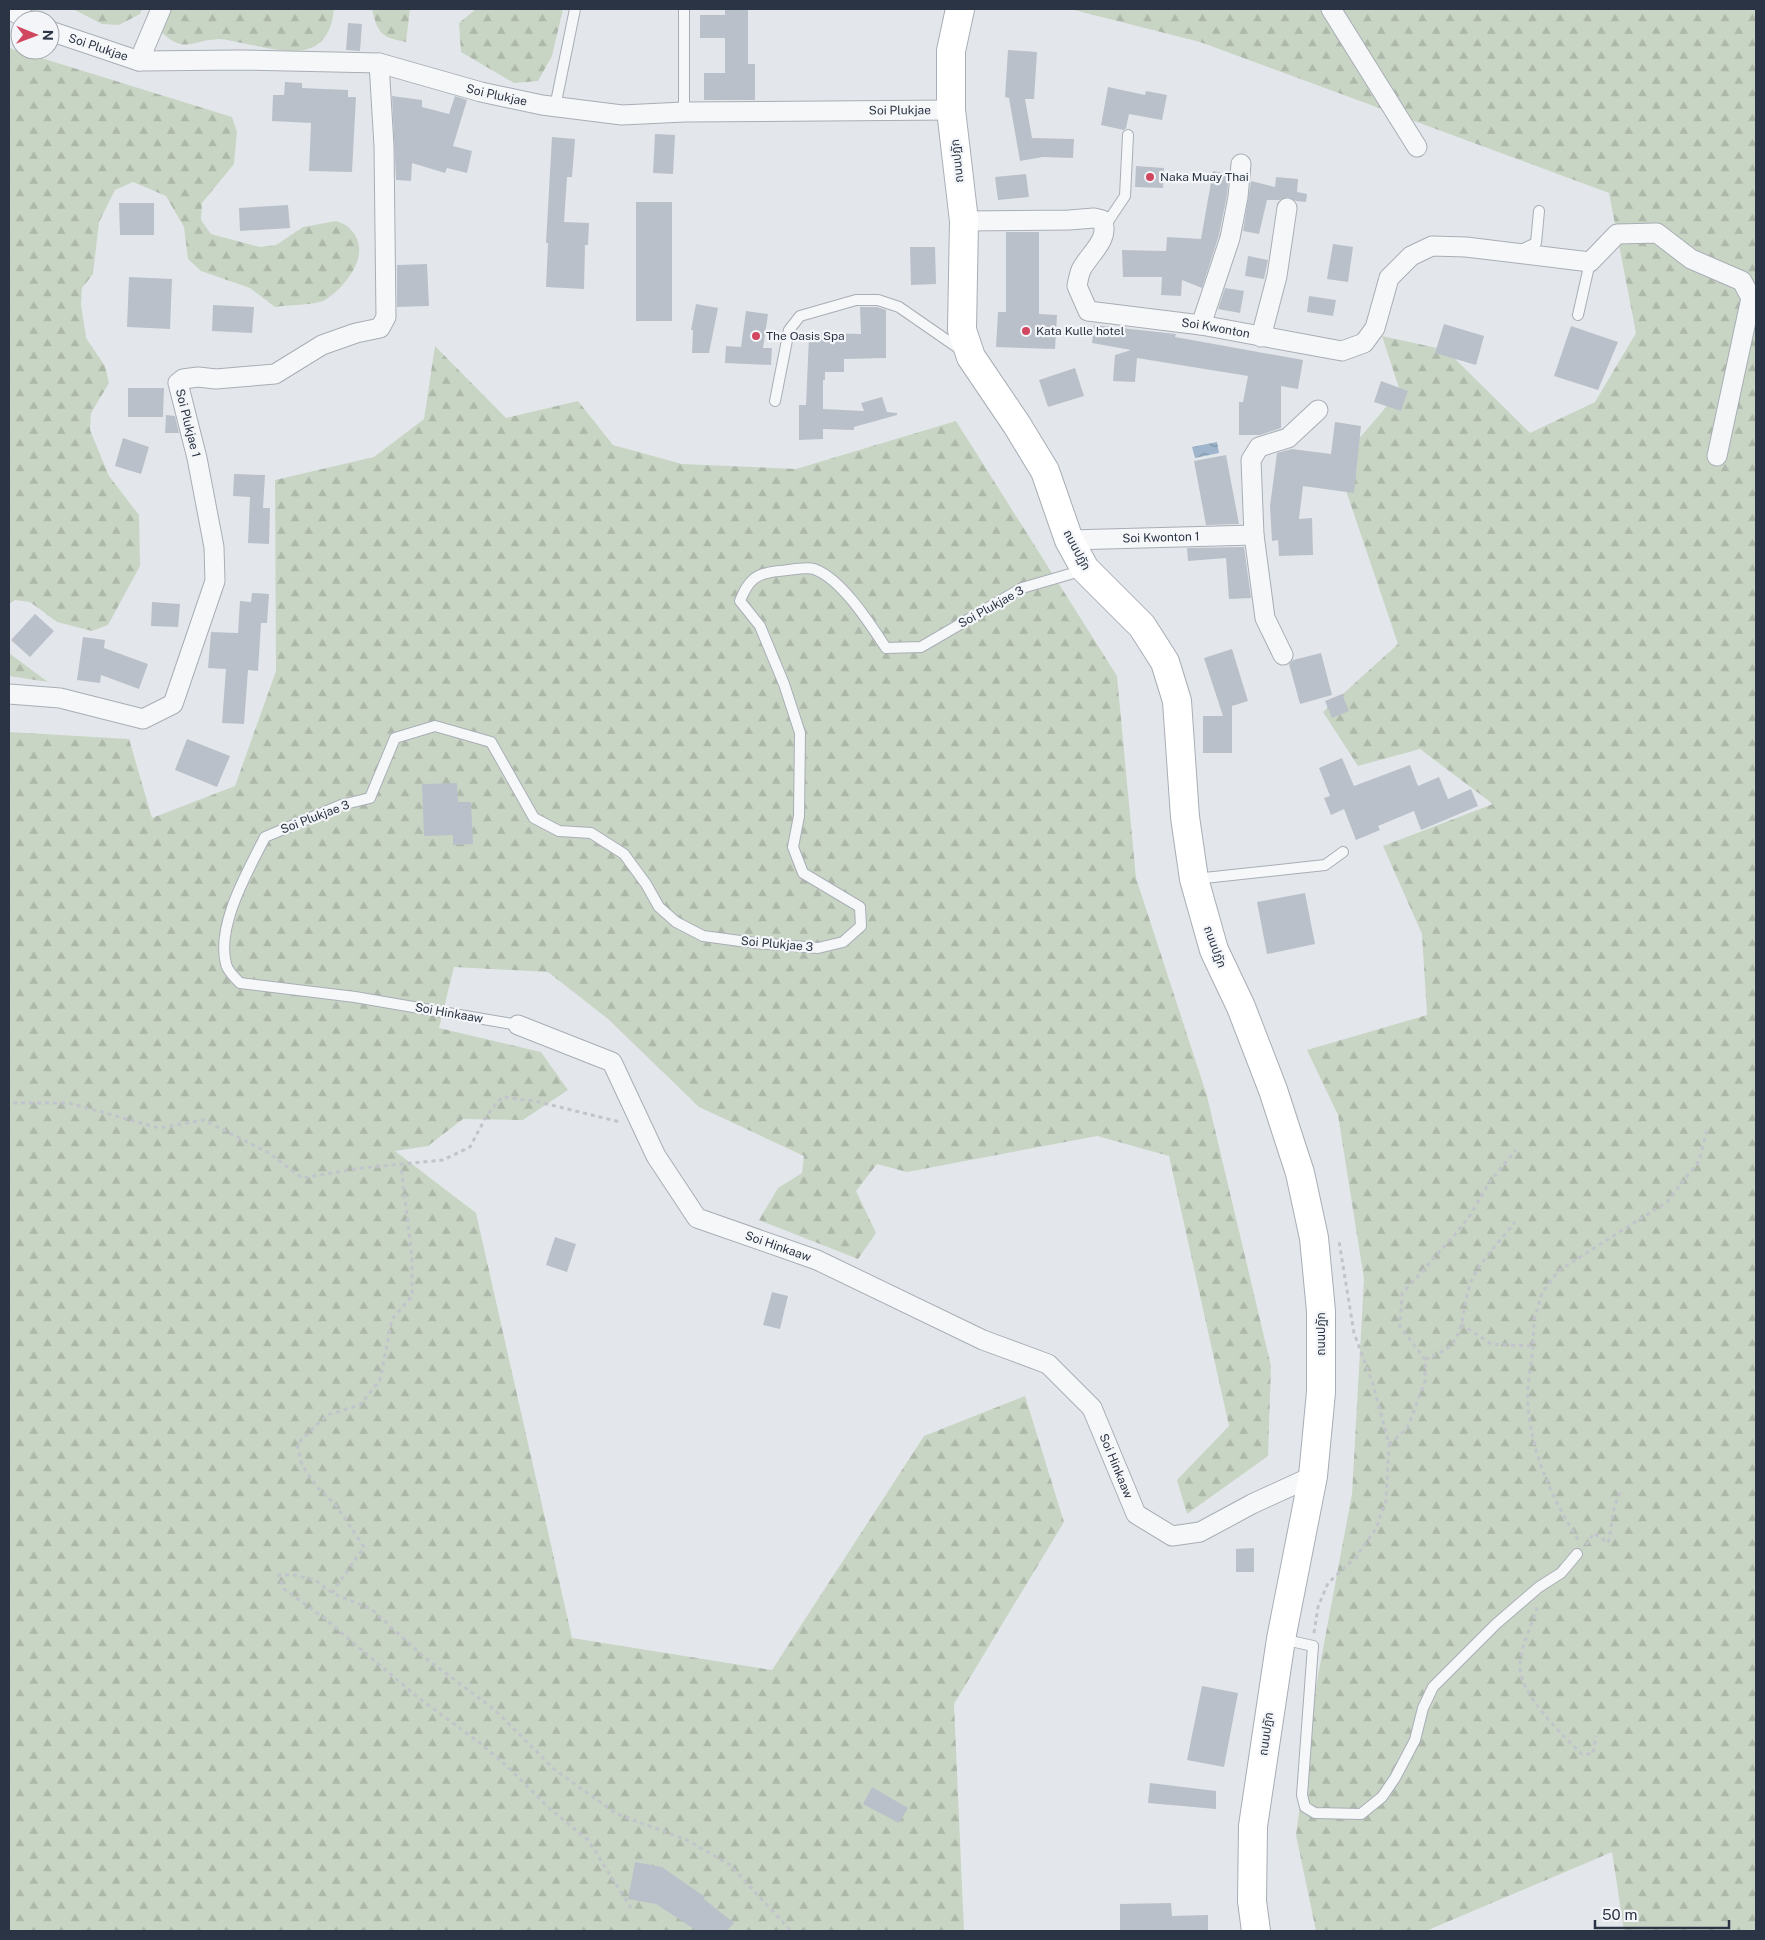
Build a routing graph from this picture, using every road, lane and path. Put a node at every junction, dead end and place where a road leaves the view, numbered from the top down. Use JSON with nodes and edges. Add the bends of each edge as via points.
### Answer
{"nodes":[{"id":1,"x":161,"y":9,"type":"edge"},
{"id":2,"x":575,"y":9,"type":"edge"},
{"id":3,"x":684,"y":9,"type":"edge"},
{"id":4,"x":960,"y":9,"type":"edge"},
{"id":5,"x":1330,"y":9,"type":"edge"},
{"id":6,"x":60,"y":34,"type":"edge"},
{"id":7,"x":138,"y":61,"type":"junction"},
{"id":8,"x":379,"y":63,"type":"junction"},
{"id":9,"x":555,"y":107,"type":"junction"},
{"id":10,"x":952,"y":110,"type":"junction"},
{"id":11,"x":684,"y":112,"type":"junction"},
{"id":12,"x":1128,"y":135,"type":"dead end"},
{"id":13,"x":1417,"y":147,"type":"dead end"},
{"id":14,"x":1241,"y":164,"type":"dead end"},
{"id":15,"x":1287,"y":208,"type":"dead end"},
{"id":16,"x":1539,"y":211,"type":"dead end"},
{"id":17,"x":964,"y":221,"type":"junction"},
{"id":18,"x":1104,"y":226,"type":"junction"},
{"id":19,"x":1514,"y":254,"type":"junction"},
{"id":20,"x":1590,"y":262,"type":"junction"},
{"id":21,"x":1578,"y":315,"type":"dead end"},
{"id":22,"x":1201,"y":325,"type":"junction"},
{"id":23,"x":1261,"y":337,"type":"junction"},
{"id":24,"x":970,"y":357,"type":"junction"},
{"id":25,"x":775,"y":401,"type":"dead end"},
{"id":26,"x":1318,"y":410,"type":"dead end"},
{"id":27,"x":1717,"y":456,"type":"dead end"},
{"id":28,"x":1254,"y":535,"type":"junction"},
{"id":29,"x":1070,"y":540,"type":"junction"},
{"id":30,"x":1085,"y":569,"type":"junction"},
{"id":31,"x":1283,"y":655,"type":"dead end"},
{"id":32,"x":9,"y":694,"type":"edge"},
{"id":33,"x":1343,"y":852,"type":"dead end"},
{"id":34,"x":1194,"y":879,"type":"junction"},
{"id":35,"x":226,"y":966,"type":"joint"},
{"id":36,"x":518,"y":1025,"type":"joint"},
{"id":37,"x":13,"y":1103,"type":"dead end"},
{"id":38,"x":643,"y":1127,"type":"junction"},
{"id":39,"x":1708,"y":1127,"type":"dead end"},
{"id":40,"x":1516,"y":1150,"type":"dead end"},
{"id":41,"x":401,"y":1166,"type":"junction"},
{"id":42,"x":1515,"y":1222,"type":"dead end"},
{"id":43,"x":1337,"y":1237,"type":"dead end"},
{"id":44,"x":1461,"y":1324,"type":"junction"},
{"id":45,"x":1533,"y":1346,"type":"junction"},
{"id":46,"x":1425,"y":1359,"type":"junction"},
{"id":47,"x":1389,"y":1444,"type":"junction"},
{"id":48,"x":1313,"y":1476,"type":"junction"},
{"id":49,"x":1620,"y":1493,"type":"dead end"},
{"id":50,"x":1577,"y":1554,"type":"junction"},
{"id":51,"x":1544,"y":1584,"type":"junction"},
{"id":52,"x":332,"y":1593,"type":"junction"},
{"id":53,"x":1281,"y":1639,"type":"junction"},
{"id":54,"x":1313,"y":1646,"type":"junction"},
{"id":55,"x":1596,"y":1736,"type":"dead end"},
{"id":56,"x":630,"y":1908,"type":"dead end"},
{"id":57,"x":790,"y":1931,"type":"edge"},
{"id":58,"x":1256,"y":1931,"type":"edge"}],
"edges":[{"from":1,"to":7,"type":"street"},
{"from":2,"to":9,"type":"lane"},
{"from":3,"to":11,"type":"lane"},
{"from":4,"to":10,"type":"main road","name":"ถนนปฏัก","via":[[951,52]]},
{"from":5,"to":13,"type":"street"},
{"from":6,"to":7,"type":"street","name":"Soi Plukjae"},
{"from":7,"to":8,"type":"street","name":"Soi Plukjae"},
{"from":8,"to":9,"type":"street","name":"Soi Plukjae","via":[[481,92]]},
{"from":8,"to":32,"type":"street","name":"Soi Plukjae 1","via":[[384,146],[386,317],[380,328],[322,345],[275,374],[241,378],[198,377],[178,383],[214,547],[215,581],[173,704],[143,719],[60,698]]},
{"from":9,"to":11,"type":"street","name":"Soi Plukjae","via":[[622,114]]},
{"from":10,"to":11,"type":"street","name":"Soi Plukjae"},
{"from":10,"to":17,"type":"main road","name":"ถนนปฏัก"},
{"from":12,"to":18,"type":"lane","via":[[1125,196]]},
{"from":14,"to":22,"type":"street","via":[[1230,238]]},
{"from":15,"to":23,"type":"street","via":[[1278,276]]},
{"from":16,"to":19,"type":"lane","via":[[1536,243]]},
{"from":17,"to":18,"type":"street","via":[[1094,218],[1102,220]]},
{"from":17,"to":24,"type":"main road","name":"ถนนปฏัก","via":[[962,330]]},
{"from":18,"to":22,"type":"street","name":"Soi Kwonton","via":[[1104,235],[1076,286],[1088,311]]},
{"from":19,"to":20,"type":"street"},
{"from":19,"to":23,"type":"street","name":"Soi Kwonton","via":[[1432,246],[1411,256],[1389,278],[1375,328],[1364,343],[1342,351]]},
{"from":20,"to":21,"type":"lane"},
{"from":20,"to":27,"type":"street","via":[[1617,234],[1656,233],[1691,259],[1742,281],[1751,298]]},
{"from":22,"to":23,"type":"street","name":"Soi Kwonton"},
{"from":24,"to":25,"type":"lane","via":[[900,307],[878,300],[856,300],[800,316],[789,330]]},
{"from":24,"to":29,"type":"main road","name":"ถนนปฏัก","via":[[1045,471]]},
{"from":26,"to":28,"type":"street","via":[[1288,438],[1259,447],[1251,460]]},
{"from":28,"to":29,"type":"street","name":"Soi Kwonton 1"},
{"from":28,"to":31,"type":"street","via":[[1265,618]]},
{"from":29,"to":30,"type":"main road","name":"ถนนปฏัก"},
{"from":30,"to":34,"type":"main road","name":"ถนนปฏัก","via":[[1142,626],[1165,662],[1177,701],[1185,817]]},
{"from":30,"to":35,"type":"lane","name":"Soi Plukjae 3","via":[[1022,588],[921,647],[886,648],[841,587],[813,569],[764,572],[746,585],[740,601],[760,626],[800,733],[798,816],[793,847],[802,873],[860,907],[861,926],[843,942],[818,948],[756,943],[703,936],[676,922],[659,907],[624,854],[591,833],[559,831],[534,818],[491,742],[435,726],[395,738],[370,798],[341,804],[265,837],[240,887],[224,935]]},
{"from":33,"to":34,"type":"lane","via":[[1326,865]]},
{"from":34,"to":48,"type":"main road","name":"ถนนปฏัก","via":[[1214,950],[1241,1006],[1273,1090],[1300,1173],[1314,1238],[1321,1320],[1321,1392]]},
{"from":35,"to":36,"type":"lane","name":"Soi Hinkaaw","via":[[240,983],[355,997]]},
{"from":36,"to":38,"type":"street","name":"Soi Hinkaaw","via":[[612,1062]]},
{"from":37,"to":41,"type":"path","via":[[69,1103],[159,1128],[204,1120],[269,1153],[302,1178],[361,1168]]},
{"from":38,"to":41,"type":"path","via":[[534,1101],[502,1097],[487,1115],[470,1148],[443,1160]]},
{"from":38,"to":48,"type":"street","name":"Soi Hinkaaw","via":[[656,1156],[697,1218],[817,1260],[983,1340],[1048,1364],[1092,1408],[1136,1514],[1172,1536],[1200,1532]]},
{"from":39,"to":45,"type":"path","via":[[1699,1161],[1667,1202],[1558,1271],[1542,1293],[1534,1320]]},
{"from":40,"to":46,"type":"path","via":[[1490,1181],[1469,1217],[1402,1294],[1400,1327]]},
{"from":41,"to":52,"type":"path","via":[[412,1257],[412,1296],[392,1319],[380,1380],[360,1405],[327,1414],[297,1444],[302,1466],[335,1504],[364,1547]]},
{"from":42,"to":44,"type":"path","via":[[1474,1276]]},
{"from":43,"to":47,"type":"path","via":[[1354,1333],[1373,1384]]},
{"from":44,"to":45,"type":"path","via":[[1491,1344]]},
{"from":44,"to":46,"type":"path","via":[[1460,1334],[1452,1345],[1442,1354]]},
{"from":45,"to":50,"type":"path","via":[[1528,1402],[1531,1427],[1558,1509],[1577,1537]]},
{"from":46,"to":47,"type":"path","via":[[1424,1380],[1406,1429]]},
{"from":47,"to":54,"type":"path","via":[[1386,1500],[1376,1529],[1355,1558],[1328,1582],[1318,1607]]},
{"from":48,"to":53,"type":"main road","name":"ถนนปฏัก"},
{"from":49,"to":50,"type":"path","via":[[1613,1507],[1608,1543],[1594,1533]]},
{"from":50,"to":51,"type":"lane","via":[[1561,1573]]},
{"from":51,"to":54,"type":"lane","via":[[1462,1656],[1433,1687],[1423,1708],[1415,1740],[1395,1778],[1382,1797],[1361,1814],[1316,1813],[1305,1807],[1303,1779]]},
{"from":51,"to":55,"type":"path","via":[[1519,1664],[1539,1708],[1582,1754],[1593,1754]]},
{"from":52,"to":56,"type":"path","via":[[315,1580],[294,1574],[279,1575],[284,1588],[415,1695],[481,1744],[588,1840]]},
{"from":52,"to":57,"type":"path","via":[[370,1609],[424,1656],[495,1710],[554,1769],[616,1814],[687,1840],[730,1865]]},
{"from":53,"to":54,"type":"lane"},
{"from":53,"to":58,"type":"main road","name":"ถนนปฏัก","via":[[1253,1826],[1252,1901]]}]}
